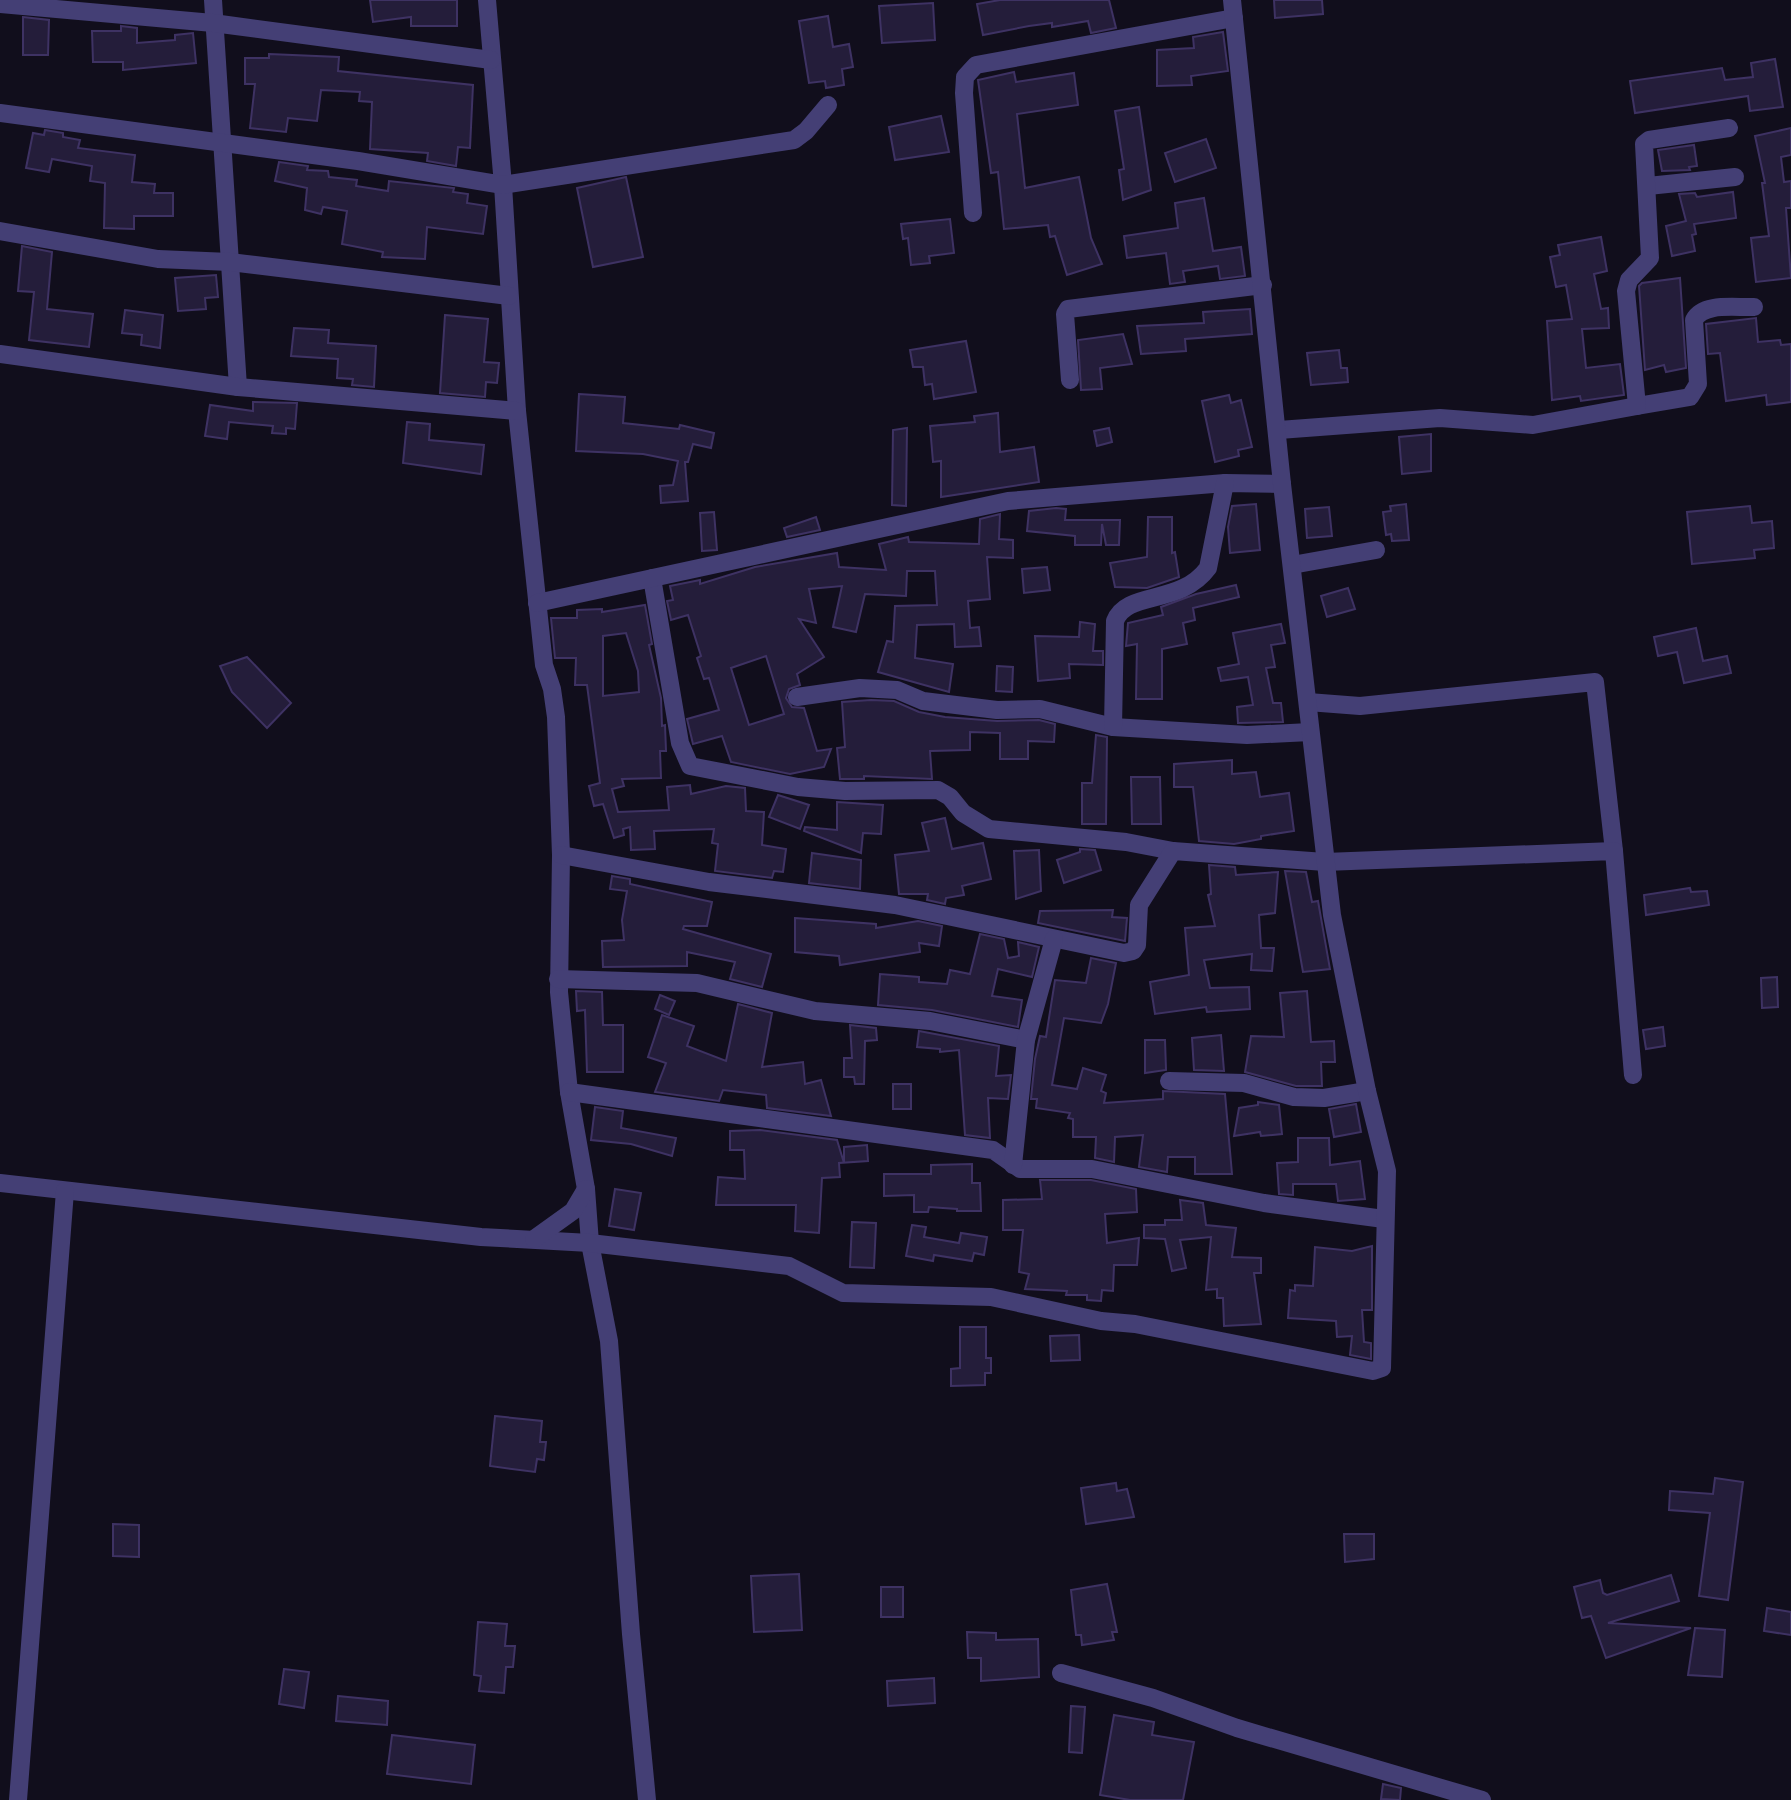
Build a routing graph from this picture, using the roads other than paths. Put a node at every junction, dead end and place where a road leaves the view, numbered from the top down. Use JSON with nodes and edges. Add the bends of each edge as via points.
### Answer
{"nodes":[{"id":1,"x":213,"y":0,"type":"edge"},
{"id":2,"x":487,"y":0,"type":"edge"},
{"id":3,"x":0,"y":4,"type":"edge"},
{"id":4,"x":1233,"y":9,"type":"edge"},
{"id":5,"x":213,"y":23,"type":"junction"},
{"id":6,"x":491,"y":60,"type":"junction"},
{"id":7,"x":828,"y":105,"type":"dead end"},
{"id":8,"x":0,"y":113,"type":"edge"},
{"id":9,"x":1730,"y":128,"type":"dead end"},
{"id":10,"x":223,"y":144,"type":"junction"},
{"id":11,"x":1735,"y":177,"type":"dead end"},
{"id":12,"x":503,"y":185,"type":"junction"},
{"id":13,"x":1648,"y":186,"type":"junction"},
{"id":14,"x":973,"y":213,"type":"dead end"},
{"id":15,"x":0,"y":231,"type":"edge"},
{"id":16,"x":230,"y":262,"type":"junction"},
{"id":17,"x":1263,"y":285,"type":"junction"},
{"id":18,"x":509,"y":296,"type":"junction"},
{"id":19,"x":1754,"y":307,"type":"dead end"},
{"id":20,"x":0,"y":354,"type":"edge"},
{"id":21,"x":1070,"y":380,"type":"dead end"},
{"id":22,"x":237,"y":387,"type":"junction"},
{"id":23,"x":1637,"y":406,"type":"junction"},
{"id":24,"x":517,"y":411,"type":"junction"},
{"id":25,"x":1279,"y":430,"type":"junction"},
{"id":26,"x":1225,"y":483,"type":"junction"},
{"id":27,"x":1282,"y":484,"type":"junction"},
{"id":28,"x":1376,"y":550,"type":"dead end"},
{"id":29,"x":1292,"y":565,"type":"junction"},
{"id":30,"x":652,"y":578,"type":"junction"},
{"id":31,"x":537,"y":603,"type":"junction"},
{"id":32,"x":797,"y":696,"type":"dead end"},
{"id":33,"x":1308,"y":702,"type":"junction"},
{"id":34,"x":1113,"y":727,"type":"junction"},
{"id":35,"x":1310,"y":733,"type":"junction"},
{"id":36,"x":1173,"y":851,"type":"junction"},
{"id":37,"x":1614,"y":851,"type":"junction"},
{"id":38,"x":561,"y":855,"type":"junction"},
{"id":39,"x":1325,"y":862,"type":"junction"},
{"id":40,"x":1054,"y":939,"type":"junction"},
{"id":41,"x":558,"y":979,"type":"junction"},
{"id":42,"x":1026,"y":1040,"type":"junction"},
{"id":43,"x":1633,"y":1075,"type":"dead end"},
{"id":44,"x":1169,"y":1081,"type":"dead end"},
{"id":45,"x":1367,"y":1091,"type":"junction"},
{"id":46,"x":569,"y":1092,"type":"junction"},
{"id":47,"x":1013,"y":1165,"type":"junction"},
{"id":48,"x":0,"y":1183,"type":"edge"},
{"id":49,"x":586,"y":1189,"type":"junction"},
{"id":50,"x":65,"y":1191,"type":"junction"},
{"id":51,"x":1384,"y":1219,"type":"junction"},
{"id":52,"x":534,"y":1239,"type":"junction"},
{"id":53,"x":590,"y":1243,"type":"junction"},
{"id":54,"x":1062,"y":1673,"type":"dead end"},
{"id":55,"x":18,"y":1800,"type":"edge"},
{"id":56,"x":648,"y":1800,"type":"edge"},
{"id":57,"x":1482,"y":1800,"type":"edge"}],
"edges":[{"from":1,"to":5,"type":"street"},
{"from":2,"to":6,"type":"street"},
{"from":3,"to":5,"type":"street"},
{"from":4,"to":14,"type":"street","via":[[976,65],[965,77],[964,93]]},
{"from":4,"to":17,"type":"street"},
{"from":5,"to":6,"type":"street"},
{"from":5,"to":10,"type":"street"},
{"from":6,"to":12,"type":"street"},
{"from":7,"to":12,"type":"street","via":[[794,140]]},
{"from":8,"to":10,"type":"street"},
{"from":9,"to":13,"type":"street","via":[[1649,140],[1643,151]]},
{"from":10,"to":12,"type":"street"},
{"from":10,"to":16,"type":"street"},
{"from":11,"to":13,"type":"street"},
{"from":12,"to":18,"type":"street"},
{"from":13,"to":23,"type":"street","via":[[1650,258],[1629,280],[1626,291]]},
{"from":15,"to":16,"type":"street","via":[[158,259]]},
{"from":16,"to":18,"type":"street"},
{"from":16,"to":22,"type":"street"},
{"from":17,"to":21,"type":"street","via":[[1068,309]]},
{"from":17,"to":25,"type":"street"},
{"from":18,"to":24,"type":"street"},
{"from":19,"to":23,"type":"street","via":[[1698,313],[1694,320],[1695,393]]},
{"from":20,"to":22,"type":"street"},
{"from":22,"to":24,"type":"street"},
{"from":23,"to":25,"type":"street","via":[[1533,425],[1440,418]]},
{"from":24,"to":31,"type":"street"},
{"from":25,"to":27,"type":"street"},
{"from":26,"to":27,"type":"street"},
{"from":26,"to":30,"type":"street","via":[[1008,501]]},
{"from":26,"to":34,"type":"street","via":[[1208,568],[1200,579],[1178,592],[1127,605],[1118,612]]},
{"from":27,"to":29,"type":"street"},
{"from":28,"to":29,"type":"street"},
{"from":29,"to":33,"type":"street"},
{"from":30,"to":31,"type":"street"},
{"from":30,"to":36,"type":"street","via":[[680,743],[690,766],[798,787],[938,790],[989,829]]},
{"from":31,"to":38,"type":"street","via":[[556,717]]},
{"from":32,"to":34,"type":"street","via":[[860,688],[897,690],[923,701],[997,710],[1040,709]]},
{"from":33,"to":35,"type":"street"},
{"from":33,"to":37,"type":"street","via":[[1360,706],[1595,682]]},
{"from":34,"to":35,"type":"street","via":[[1247,735]]},
{"from":35,"to":39,"type":"street"},
{"from":36,"to":39,"type":"street"},
{"from":36,"to":40,"type":"street","via":[[1139,905],[1133,951]]},
{"from":37,"to":39,"type":"street"},
{"from":37,"to":43,"type":"street"},
{"from":38,"to":40,"type":"street","via":[[709,882],[895,905]]},
{"from":38,"to":41,"type":"street"},
{"from":39,"to":45,"type":"street"},
{"from":40,"to":42,"type":"street"},
{"from":41,"to":42,"type":"street","via":[[697,983],[815,1011],[930,1021]]},
{"from":41,"to":46,"type":"street"},
{"from":42,"to":47,"type":"street"},
{"from":44,"to":45,"type":"street","via":[[1244,1083],[1294,1097]]},
{"from":45,"to":51,"type":"street","via":[[1387,1171]]},
{"from":46,"to":47,"type":"street","via":[[993,1150]]},
{"from":46,"to":49,"type":"street"},
{"from":47,"to":51,"type":"street","via":[[1092,1169],[1264,1203]]},
{"from":48,"to":50,"type":"street"},
{"from":49,"to":52,"type":"street","via":[[573,1211]]},
{"from":49,"to":53,"type":"street"},
{"from":50,"to":52,"type":"street"},
{"from":50,"to":55,"type":"street"},
{"from":51,"to":53,"type":"street","via":[[1384,1361],[1382,1368],[1373,1371],[991,1297],[843,1293],[789,1266]]},
{"from":52,"to":53,"type":"street"},
{"from":53,"to":56,"type":"street","via":[[609,1341]]},
{"from":54,"to":57,"type":"street"}]}
